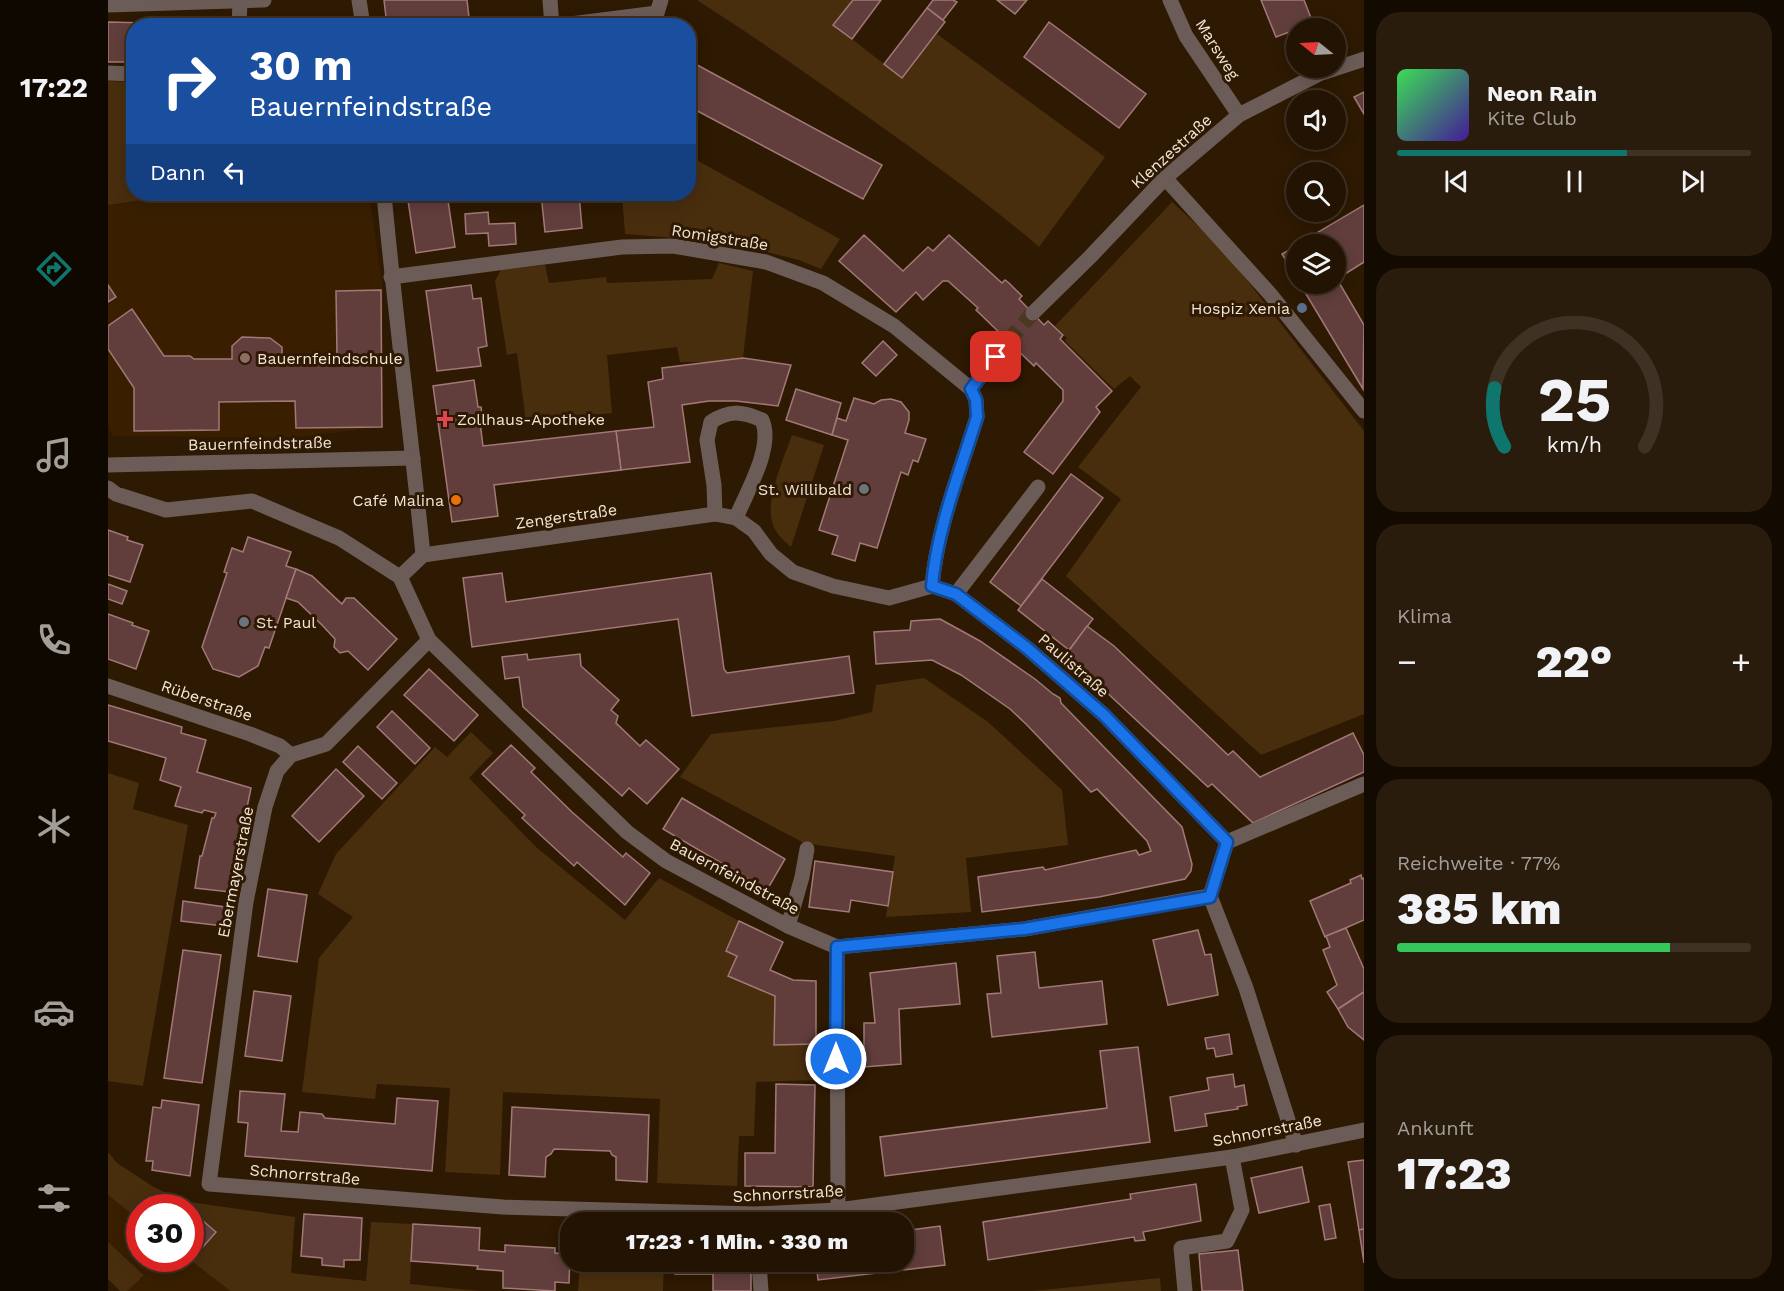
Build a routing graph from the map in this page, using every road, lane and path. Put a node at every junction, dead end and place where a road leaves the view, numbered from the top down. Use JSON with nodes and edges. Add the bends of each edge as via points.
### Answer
{"nodes":[{"id":1,"x":264,"y":0,"type":"edge"},
{"id":2,"x":359,"y":0,"type":"edge"},
{"id":3,"x":550,"y":0,"type":"edge"},
{"id":4,"x":661,"y":0,"type":"edge"},
{"id":5,"x":1170,"y":0,"type":"edge"},
{"id":6,"x":240,"y":1,"type":"edge"},
{"id":7,"x":108,"y":5,"type":"edge"},
{"id":8,"x":239,"y":18,"type":"edge"},
{"id":9,"x":362,"y":18,"type":"edge"},
{"id":10,"x":553,"y":18,"type":"edge"},
{"id":11,"x":617,"y":18,"type":"edge"},
{"id":12,"x":1364,"y":60,"type":"edge"},
{"id":13,"x":108,"y":73,"type":"edge"},
{"id":14,"x":126,"y":74,"type":"edge"},
{"id":15,"x":1239,"y":115,"type":"junction"},
{"id":16,"x":1165,"y":178,"type":"junction"},
{"id":17,"x":385,"y":201,"type":"edge"},
{"id":18,"x":391,"y":277,"type":"junction"},
{"id":19,"x":1033,"y":313,"type":"tunnel mouth"},
{"id":20,"x":1008,"y":341,"type":"tunnel mouth"},
{"id":21,"x":971,"y":389,"type":"junction"},
{"id":22,"x":1364,"y":411,"type":"edge"},
{"id":23,"x":413,"y":458,"type":"junction"},
{"id":24,"x":108,"y":465,"type":"edge"},
{"id":25,"x":1038,"y":487,"type":"dead end"},
{"id":26,"x":108,"y":488,"type":"edge"},
{"id":27,"x":715,"y":514,"type":"junction"},
{"id":28,"x":736,"y":518,"type":"junction"},
{"id":29,"x":423,"y":555,"type":"junction"},
{"id":30,"x":400,"y":577,"type":"junction"},
{"id":31,"x":932,"y":586,"type":"junction"},
{"id":32,"x":956,"y":594,"type":"junction"},
{"id":33,"x":429,"y":640,"type":"junction"},
{"id":34,"x":108,"y":686,"type":"edge"},
{"id":35,"x":291,"y":755,"type":"junction"},
{"id":36,"x":1364,"y":784,"type":"edge"},
{"id":37,"x":1227,"y":842,"type":"junction"},
{"id":38,"x":807,"y":849,"type":"dead end"},
{"id":39,"x":1210,"y":897,"type":"junction"},
{"id":40,"x":788,"y":926,"type":"junction"},
{"id":41,"x":837,"y":947,"type":"junction"},
{"id":42,"x":1364,"y":1130,"type":"edge"},
{"id":43,"x":1296,"y":1145,"type":"junction"},
{"id":44,"x":1233,"y":1156,"type":"junction"},
{"id":45,"x":209,"y":1184,"type":"joint"},
{"id":46,"x":838,"y":1210,"type":"junction"},
{"id":47,"x":618,"y":1212,"type":"edge"},
{"id":48,"x":817,"y":1212,"type":"edge"},
{"id":49,"x":760,"y":1272,"type":"edge"},
{"id":50,"x":761,"y":1291,"type":"edge"},
{"id":51,"x":1185,"y":1291,"type":"edge"}],
"edges":[{"from":1,"to":6,"type":"street"},
{"from":2,"to":9,"type":"street"},
{"from":3,"to":10,"type":"street"},
{"from":4,"to":11,"type":"street","via":[[657,13]]},
{"from":5,"to":15,"type":"street","name":"Marsweg","via":[[1186,36]]},
{"from":6,"to":7,"type":"street"},
{"from":6,"to":8,"type":"street"},
{"from":12,"to":15,"type":"street","name":"Klenzestraße","via":[[1319,74]]},
{"from":13,"to":14,"type":"street"},
{"from":15,"to":16,"type":"street","name":"Klenzestraße"},
{"from":16,"to":19,"type":"street","name":"Klenzestraße"},
{"from":16,"to":22,"type":"street","via":[[1270,294]]},
{"from":17,"to":18,"type":"street"},
{"from":18,"to":21,"type":"street","name":"Romigstraße","via":[[622,247],[674,246],[766,262],[823,283],[894,326]]},
{"from":18,"to":23,"type":"street"},
{"from":20,"to":21,"type":"street"},
{"from":21,"to":31,"type":"street","via":[[977,417],[941,535]]},
{"from":23,"to":24,"type":"street","name":"Bauernfeindstraße"},
{"from":23,"to":29,"type":"street"},
{"from":25,"to":32,"type":"street"},
{"from":26,"to":30,"type":"street","via":[[166,510],[252,501],[339,538]]},
{"from":27,"to":28,"type":"street","name":"Zengerstraße"},
{"from":27,"to":28,"type":"street","via":[[707,440],[711,423],[724,414],[748,414],[762,420],[765,449]]},
{"from":27,"to":29,"type":"street","name":"Zengerstraße"},
{"from":28,"to":31,"type":"street","name":"Zengerstraße","via":[[793,572],[832,586],[889,598]]},
{"from":29,"to":30,"type":"street"},
{"from":30,"to":33,"type":"street","name":"Bauernfeindstraße"},
{"from":31,"to":32,"type":"street","name":"Paulistraße"},
{"from":32,"to":37,"type":"street","name":"Paulistraße","via":[[1027,648],[1104,715]]},
{"from":33,"to":35,"type":"street","via":[[326,744]]},
{"from":33,"to":40,"type":"street","name":"Bauernfeindstraße","via":[[627,832],[666,861]]},
{"from":34,"to":35,"type":"street","name":"Rüberstraße","via":[[250,734]]},
{"from":35,"to":45,"type":"street","name":"Ebermayerstraße","via":[[277,771],[265,807],[246,903]]},
{"from":36,"to":37,"type":"street"},
{"from":37,"to":39,"type":"street"},
{"from":38,"to":40,"type":"street"},
{"from":39,"to":41,"type":"street","name":"Bauernfeindstraße","via":[[1024,929]]},
{"from":39,"to":43,"type":"street","via":[[1246,988]]},
{"from":40,"to":41,"type":"street","name":"Bauernfeindstraße"},
{"from":41,"to":46,"type":"street"},
{"from":42,"to":43,"type":"street","name":"Schnorrstraße"},
{"from":43,"to":44,"type":"street","name":"Schnorrstraße"},
{"from":44,"to":46,"type":"street","name":"Schnorrstraße"},
{"from":44,"to":51,"type":"street","via":[[1242,1210],[1227,1241],[1181,1248]]},
{"from":45,"to":47,"type":"street","name":"Schnorrstraße"},
{"from":46,"to":48,"type":"street","name":"Schnorrstraße"},
{"from":49,"to":50,"type":"street"}]}
